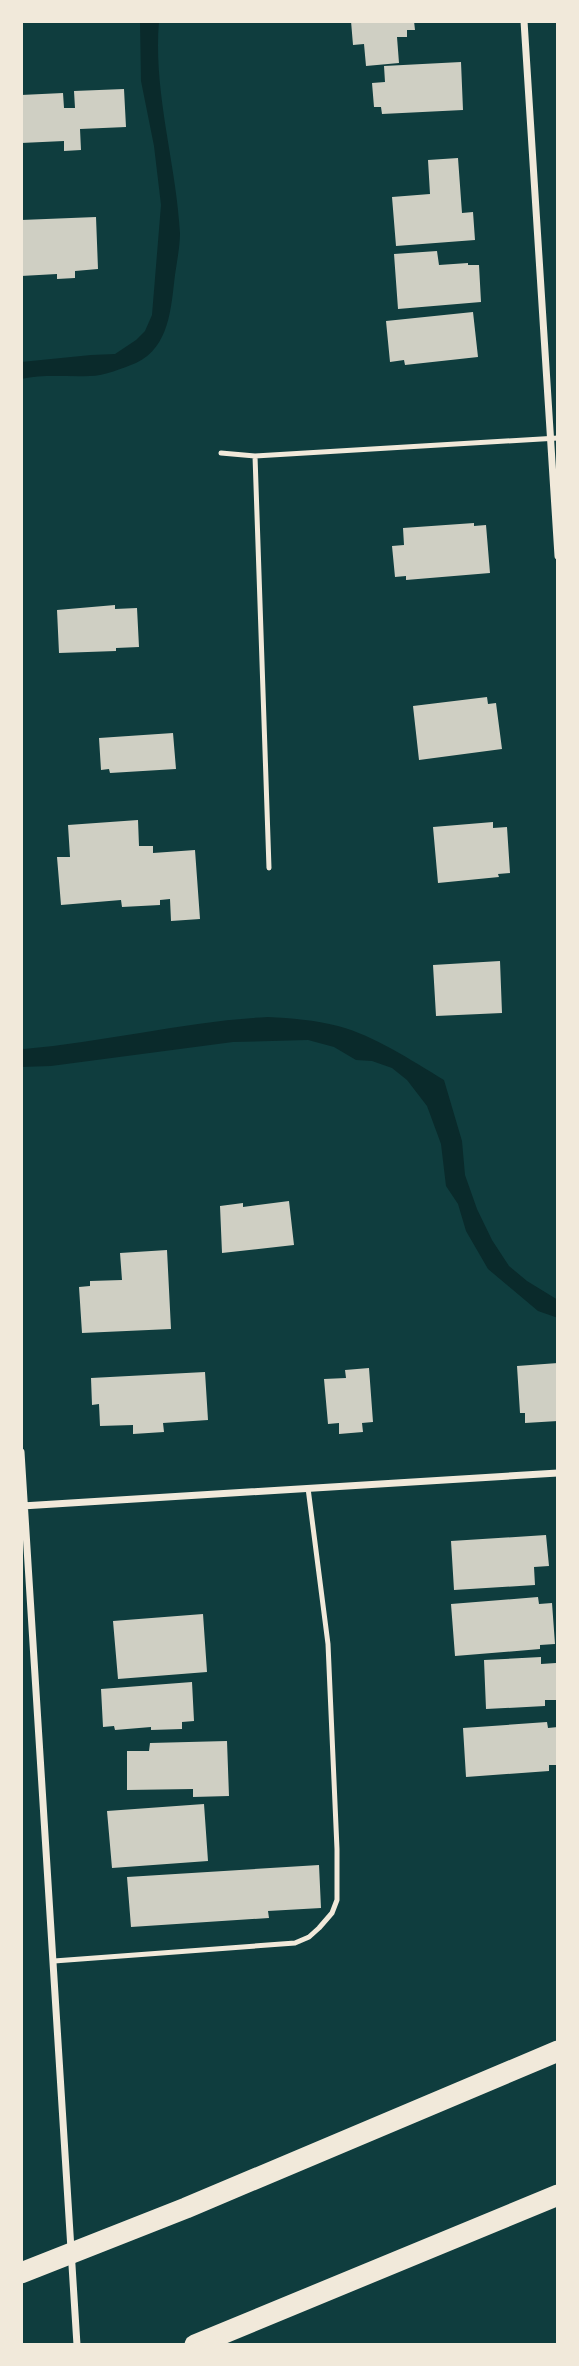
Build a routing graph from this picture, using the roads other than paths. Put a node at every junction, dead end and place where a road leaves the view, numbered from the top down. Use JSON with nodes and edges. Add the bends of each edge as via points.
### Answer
{"nodes":[{"id":1,"x":524,"y":21,"type":"edge"},
{"id":2,"x":554,"y":439,"type":"edge"},
{"id":3,"x":221,"y":453,"type":"dead end"},
{"id":4,"x":255,"y":456,"type":"junction"},
{"id":5,"x":558,"y":556,"type":"edge"},
{"id":6,"x":269,"y":868,"type":"dead end"},
{"id":7,"x":21,"y":1452,"type":"edge"},
{"id":8,"x":558,"y":1473,"type":"edge"},
{"id":9,"x":308,"y":1488,"type":"junction"},
{"id":10,"x":23,"y":1506,"type":"edge"},
{"id":11,"x":54,"y":1961,"type":"junction"},
{"id":12,"x":558,"y":2051,"type":"edge"},
{"id":13,"x":558,"y":2194,"type":"edge"},
{"id":14,"x":21,"y":2273,"type":"edge"},
{"id":15,"x":78,"y":2345,"type":"edge"},
{"id":16,"x":195,"y":2345,"type":"edge"}],
"edges":[{"from":1,"to":2,"type":"street"},
{"from":2,"to":4,"type":"lane"},
{"from":2,"to":5,"type":"street"},
{"from":3,"to":4,"type":"lane"},
{"from":4,"to":6,"type":"lane"},
{"from":7,"to":10,"type":"street"},
{"from":8,"to":9,"type":"street"},
{"from":9,"to":10,"type":"street"},
{"from":9,"to":11,"type":"lane","via":[[328,1644],[337,1849],[337,1900],[332,1913],[309,1937],[295,1943]]},
{"from":10,"to":11,"type":"street"},
{"from":11,"to":15,"type":"street"},
{"from":12,"to":14,"type":"highway"},
{"from":13,"to":16,"type":"highway"}]}
